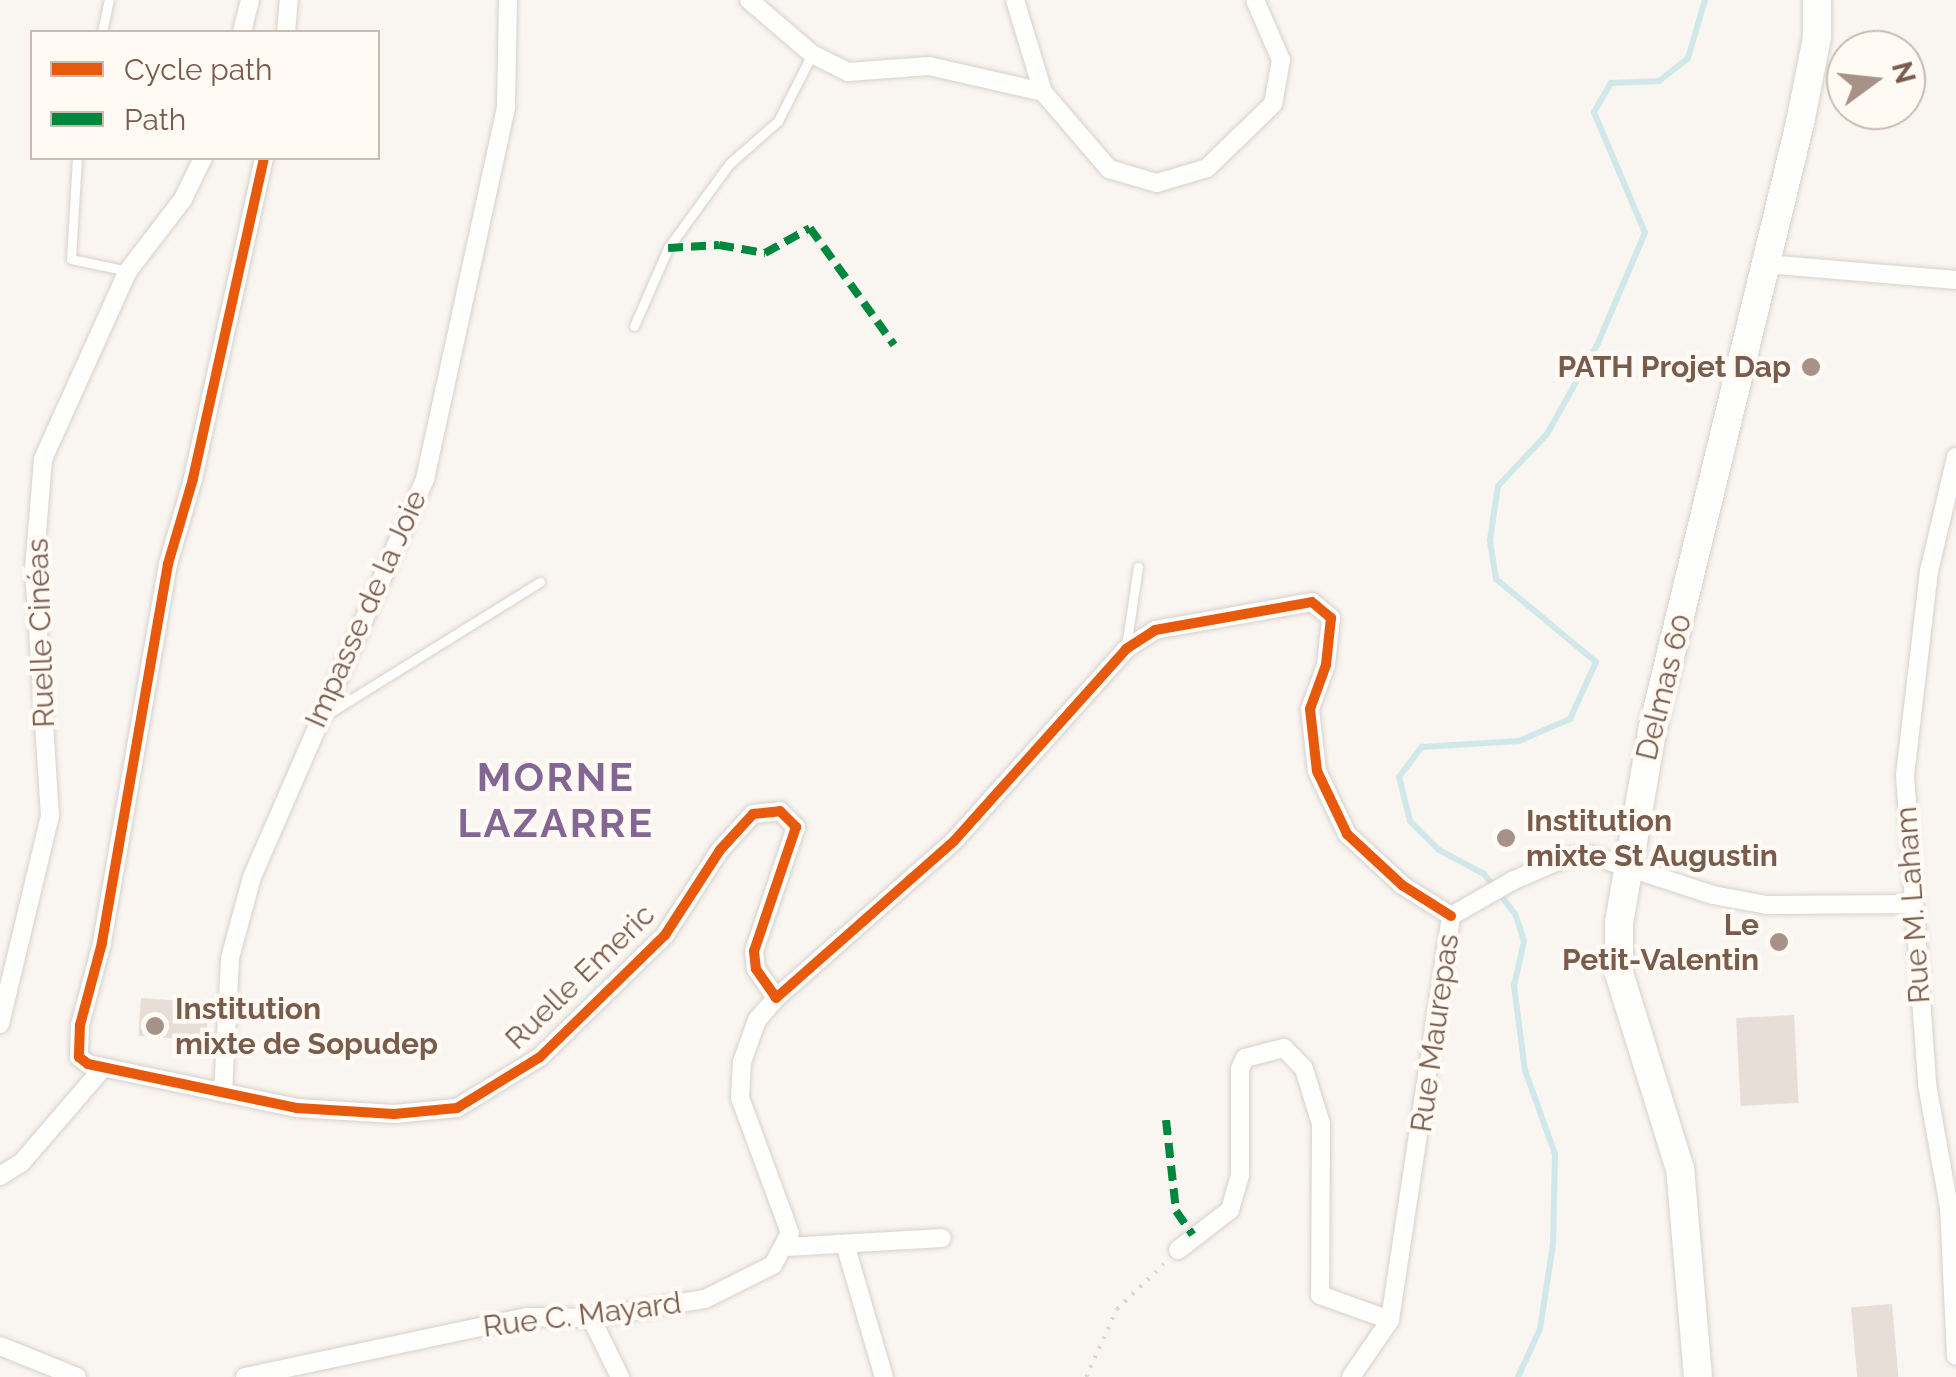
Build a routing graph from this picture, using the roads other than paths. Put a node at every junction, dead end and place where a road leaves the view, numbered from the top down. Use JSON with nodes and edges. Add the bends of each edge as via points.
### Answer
{"nodes":[{"id":1,"x":109,"y":0,"type":"edge"},
{"id":2,"x":250,"y":0,"type":"edge"},
{"id":3,"x":290,"y":0,"type":"edge"},
{"id":4,"x":508,"y":0,"type":"edge"},
{"id":5,"x":749,"y":0,"type":"edge"},
{"id":6,"x":1015,"y":0,"type":"edge"},
{"id":7,"x":1255,"y":0,"type":"edge"},
{"id":8,"x":1816,"y":0,"type":"edge"},
{"id":9,"x":102,"y":30,"type":"edge"},
{"id":10,"x":242,"y":30,"type":"edge"},
{"id":11,"x":286,"y":30,"type":"edge"},
{"id":12,"x":812,"y":54,"type":"junction"},
{"id":13,"x":1043,"y":92,"type":"junction"},
{"id":14,"x":77,"y":160,"type":"edge"},
{"id":15,"x":202,"y":160,"type":"edge"},
{"id":16,"x":264,"y":160,"type":"edge"},
{"id":17,"x":1766,"y":264,"type":"junction"},
{"id":18,"x":128,"y":271,"type":"junction"},
{"id":19,"x":1956,"y":280,"type":"edge"},
{"id":20,"x":634,"y":326,"type":"dead end"},
{"id":21,"x":1956,"y":457,"type":"edge"},
{"id":22,"x":1138,"y":567,"type":"dead end"},
{"id":23,"x":540,"y":582,"type":"dead end"},
{"id":24,"x":1126,"y":649,"type":"junction"},
{"id":25,"x":314,"y":723,"type":"junction"},
{"id":26,"x":1627,"y":865,"type":"junction"},
{"id":27,"x":1910,"y":904,"type":"junction"},
{"id":28,"x":1451,"y":916,"type":"junction"},
{"id":29,"x":776,"y":998,"type":"junction"},
{"id":30,"x":0,"y":1024,"type":"edge"},
{"id":31,"x":101,"y":1070,"type":"junction"},
{"id":32,"x":224,"y":1093,"type":"junction"},
{"id":33,"x":0,"y":1176,"type":"edge"},
{"id":34,"x":942,"y":1238,"type":"dead end"},
{"id":35,"x":845,"y":1244,"type":"junction"},
{"id":36,"x":787,"y":1247,"type":"junction"},
{"id":37,"x":1178,"y":1250,"type":"road end"},
{"id":38,"x":591,"y":1318,"type":"junction"},
{"id":39,"x":1390,"y":1320,"type":"junction"},
{"id":40,"x":0,"y":1346,"type":"edge"},
{"id":41,"x":1956,"y":1356,"type":"edge"},
{"id":42,"x":77,"y":1377,"type":"edge"},
{"id":43,"x":245,"y":1377,"type":"edge"},
{"id":44,"x":620,"y":1377,"type":"edge"},
{"id":45,"x":884,"y":1377,"type":"edge"},
{"id":46,"x":1351,"y":1377,"type":"edge"},
{"id":47,"x":1698,"y":1377,"type":"edge"}],
"edges":[{"from":1,"to":9,"type":"lane"},
{"from":2,"to":10,"type":"street"},
{"from":3,"to":11,"type":"street"},
{"from":4,"to":25,"type":"street","name":"Impasse de la Joie","via":[[506,106],[425,478],[381,588]]},
{"from":5,"to":12,"type":"street"},
{"from":6,"to":13,"type":"street"},
{"from":7,"to":13,"type":"street","via":[[1274,34],[1281,83],[1273,104],[1206,168],[1157,184],[1132,181],[1092,154]]},
{"from":8,"to":17,"type":"street","name":"Delmas 60","via":[[1813,54]]},
{"from":12,"to":13,"type":"street","via":[[848,72],[929,66]]},
{"from":12,"to":20,"type":"lane","via":[[778,121],[729,164],[668,248]]},
{"from":14,"to":18,"type":"lane","via":[[71,258]]},
{"from":15,"to":18,"type":"street","name":"Ruelle Cinéas","via":[[183,199]]},
{"from":16,"to":31,"type":"street","via":[[168,564],[102,943],[80,1025],[79,1057]]},
{"from":17,"to":19,"type":"street"},
{"from":17,"to":26,"type":"street","name":"Delmas 60","via":[[1652,727]]},
{"from":18,"to":30,"type":"street","name":"Ruelle Cinéas","via":[[43,459],[34,569],[50,816]]},
{"from":21,"to":27,"type":"street","name":"Rue M. Laham","via":[[1929,571],[1905,775]]},
{"from":22,"to":24,"type":"lane"},
{"from":23,"to":25,"type":"lane"},
{"from":24,"to":28,"type":"street","via":[[1155,630],[1312,602],[1331,618],[1326,664],[1310,710],[1318,772],[1346,834],[1402,885]]},
{"from":24,"to":29,"type":"street","via":[[954,841]]},
{"from":25,"to":32,"type":"street","name":"Impasse de la Joie","via":[[252,877],[230,958]]},
{"from":26,"to":27,"type":"street","name":"Rue Maurepas","via":[[1713,895],[1767,905]]},
{"from":26,"to":28,"type":"street","name":"Rue Maurepas","via":[[1607,857],[1567,857]]},
{"from":26,"to":47,"type":"street","name":"Delmas 60","via":[[1620,972],[1680,1169]]},
{"from":27,"to":41,"type":"street","name":"Rue M. Laham","via":[[1927,1084],[1949,1208]]},
{"from":28,"to":39,"type":"street","name":"Rue Maurepas"},
{"from":29,"to":32,"type":"street","name":"Ruelle Emeric","via":[[756,969],[754,951],[796,827],[780,811],[752,814],[665,935],[540,1057],[457,1108],[394,1114],[297,1108]]},
{"from":29,"to":36,"type":"street","via":[[757,1020],[742,1062],[740,1098],[744,1125],[785,1214]]},
{"from":31,"to":32,"type":"street","name":"Ruelle Emeric"},
{"from":31,"to":33,"type":"street","via":[[22,1162]]},
{"from":34,"to":35,"type":"street"},
{"from":35,"to":36,"type":"street"},
{"from":35,"to":45,"type":"street"},
{"from":36,"to":38,"type":"street","name":"Rue C. Mayard","via":[[773,1265],[704,1299]]},
{"from":37,"to":39,"type":"street","via":[[1230,1210],[1240,1174],[1245,1058],[1284,1048],[1304,1069],[1321,1124],[1320,1295]]},
{"from":38,"to":43,"type":"street","name":"Rue C. Mayard","via":[[528,1317]]},
{"from":38,"to":44,"type":"street"},
{"from":39,"to":46,"type":"street","name":"Rue Maurepas"},
{"from":40,"to":42,"type":"street"}]}
